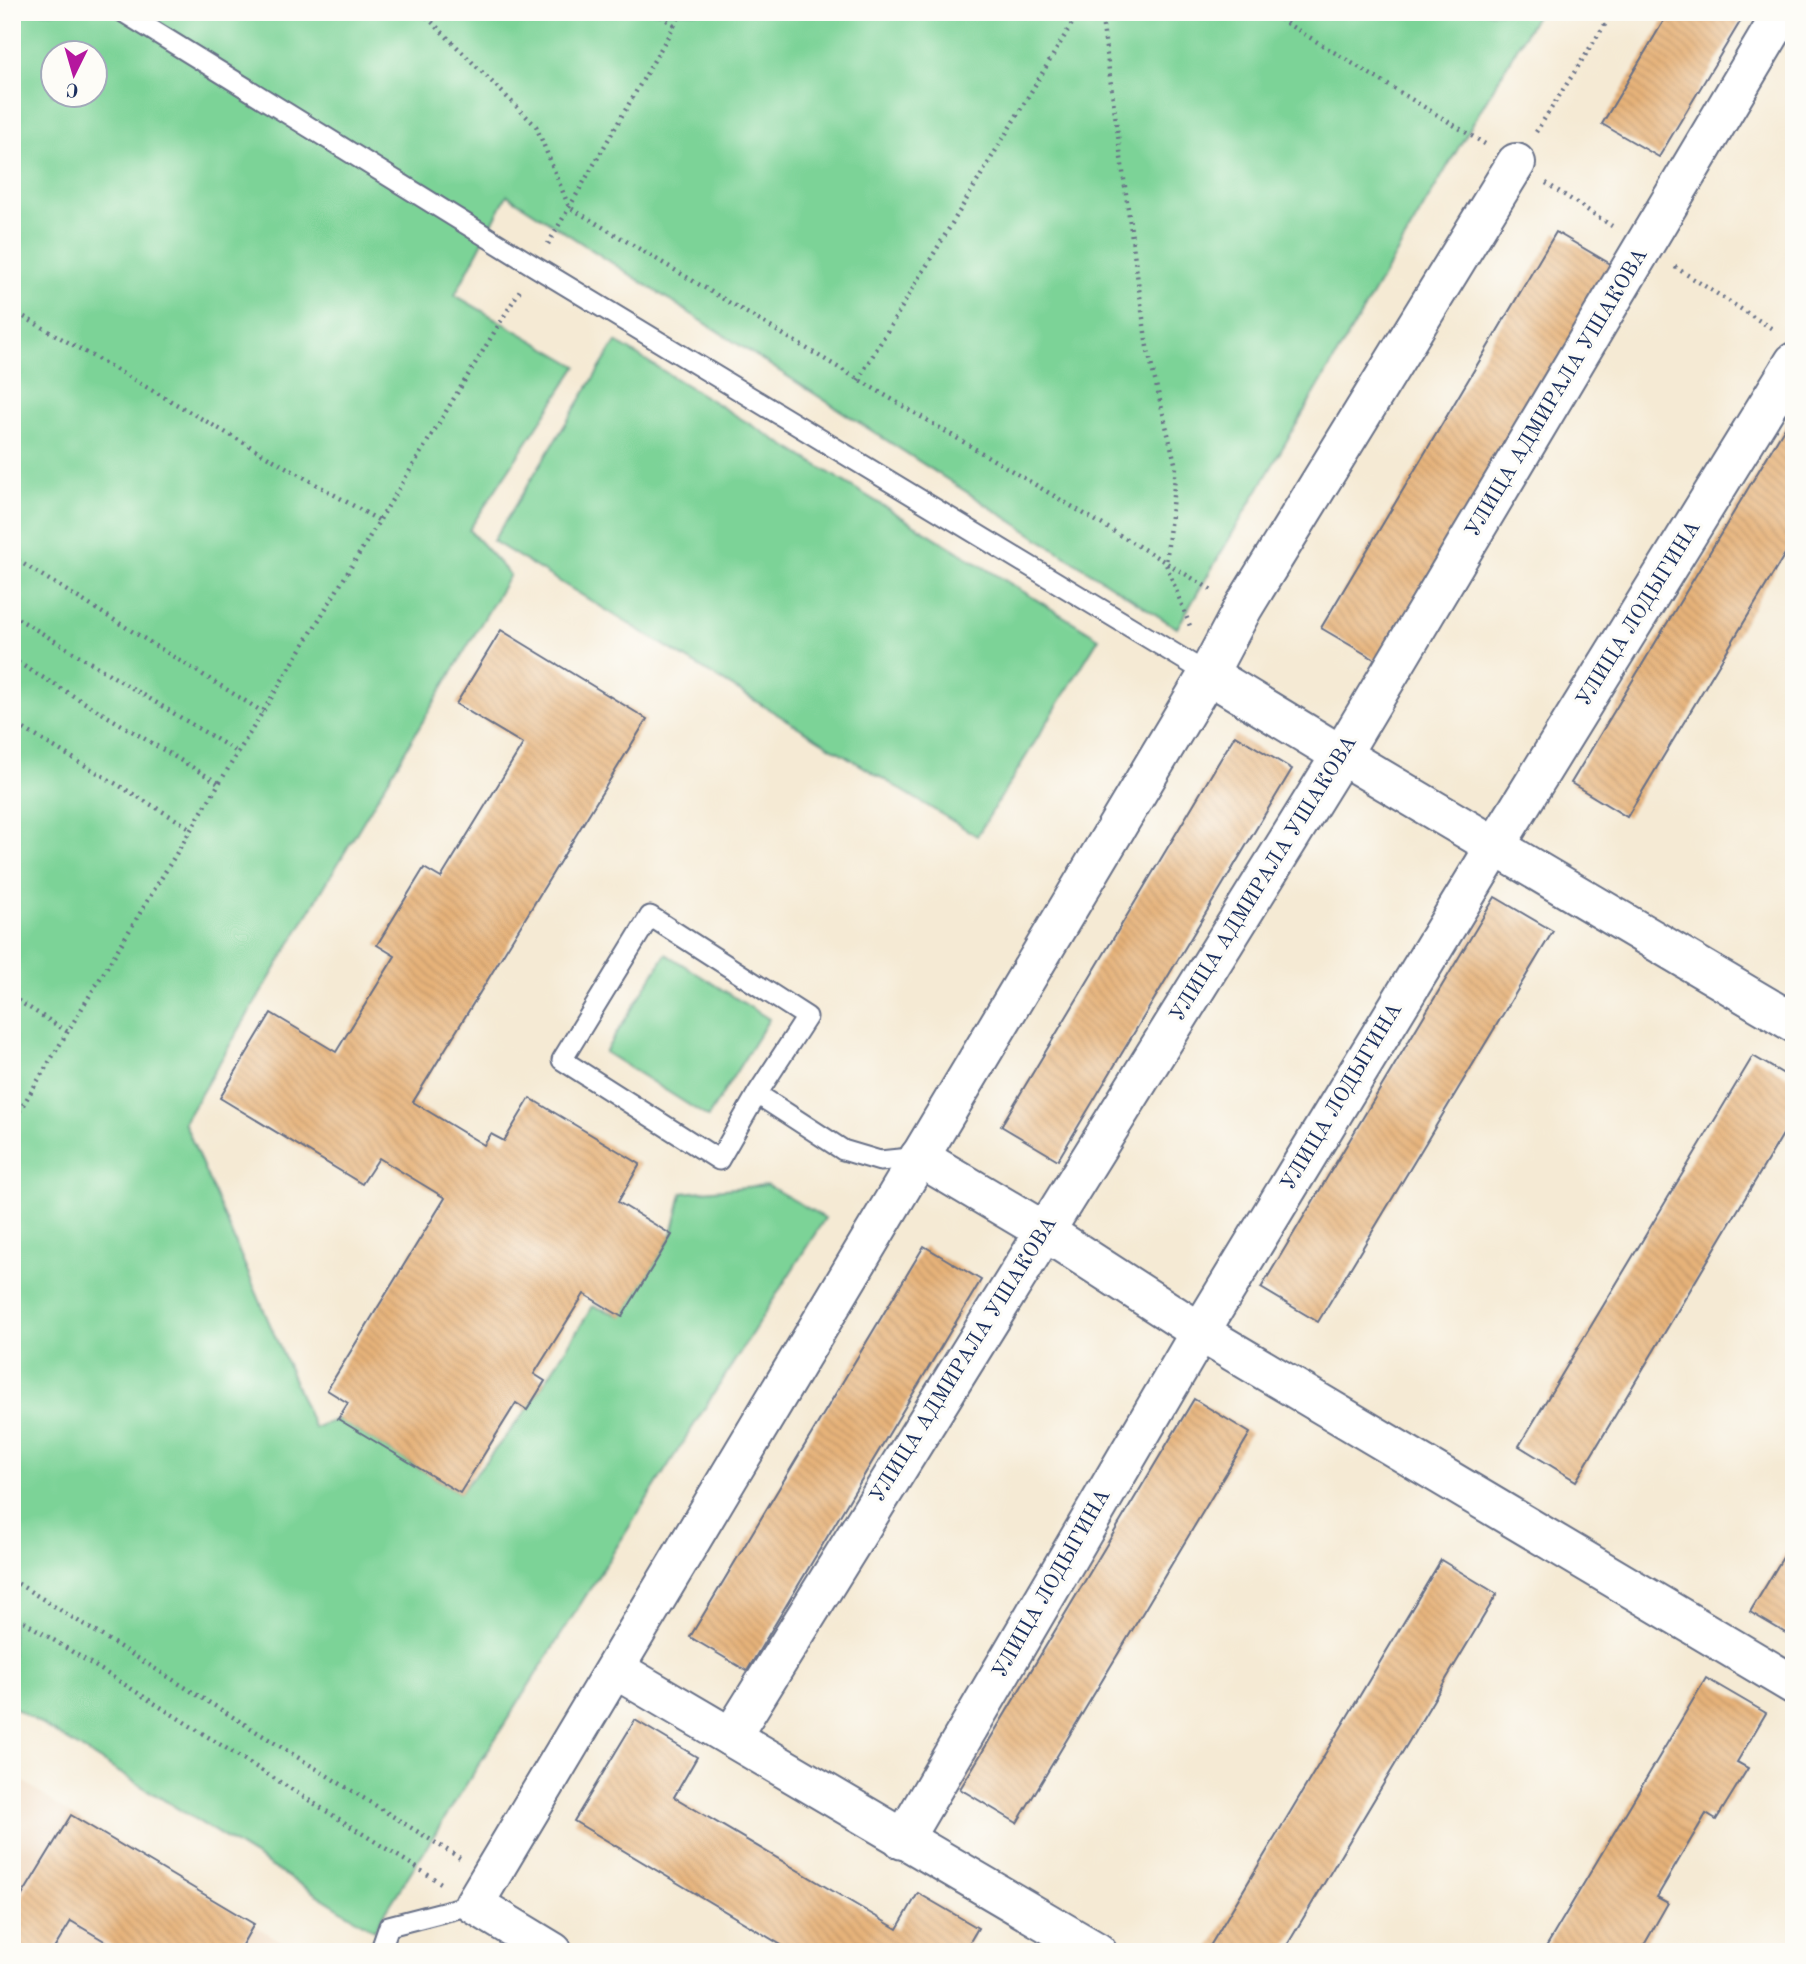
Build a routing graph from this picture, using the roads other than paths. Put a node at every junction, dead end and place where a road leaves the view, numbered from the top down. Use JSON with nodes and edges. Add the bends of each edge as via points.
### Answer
{"nodes":[{"id":1,"x":123,"y":12,"type":"edge"},
{"id":2,"x":1783,"y":12,"type":"edge"},
{"id":3,"x":1516,"y":163,"type":"road end"},
{"id":4,"x":1794,"y":362,"type":"edge"},
{"id":5,"x":1208,"y":674,"type":"junction"},
{"id":6,"x":1341,"y":755,"type":"junction"},
{"id":7,"x":1496,"y":845,"type":"junction"},
{"id":8,"x":1794,"y":1023,"type":"edge"},
{"id":9,"x":757,"y":1094,"type":"junction"},
{"id":10,"x":919,"y":1157,"type":"junction"},
{"id":11,"x":1044,"y":1231,"type":"junction"},
{"id":12,"x":1200,"y":1332,"type":"junction"},
{"id":13,"x":615,"y":1669,"type":"junction"},
{"id":14,"x":1794,"y":1685,"type":"edge"},
{"id":15,"x":731,"y":1737,"type":"junction"},
{"id":16,"x":903,"y":1840,"type":"junction"},
{"id":17,"x":483,"y":1890,"type":"junction"},
{"id":18,"x":380,"y":1952,"type":"edge"},
{"id":19,"x":553,"y":1952,"type":"edge"},
{"id":20,"x":1097,"y":1952,"type":"edge"}],
"edges":[{"from":1,"to":5,"type":"lane"},
{"from":2,"to":6,"type":"street","name":"УЛИЦА АДМИРАЛА УШАКОВА"},
{"from":3,"to":5,"type":"street","via":[[1243,608]]},
{"from":4,"to":7,"type":"street","name":"УЛИЦА ЛОДЫГИНА"},
{"from":5,"to":6,"type":"street"},
{"from":5,"to":10,"type":"street"},
{"from":6,"to":7,"type":"street"},
{"from":6,"to":11,"type":"street","name":"УЛИЦА АДМИРАЛА УШАКОВА"},
{"from":7,"to":8,"type":"street"},
{"from":7,"to":12,"type":"street","name":"УЛИЦА ЛОДЫГИНА"},
{"from":9,"to":9,"type":"lane","via":[[719,1160],[562,1059],[650,916],[807,1017]]},
{"from":9,"to":10,"type":"lane","via":[[843,1150],[880,1161]]},
{"from":10,"to":11,"type":"street"},
{"from":10,"to":13,"type":"street"},
{"from":11,"to":12,"type":"street"},
{"from":11,"to":15,"type":"street","name":"УЛИЦА АДМИРАЛА УШАКОВА"},
{"from":12,"to":14,"type":"street"},
{"from":12,"to":16,"type":"street","name":"УЛИЦА ЛОДЫГИНА"},
{"from":13,"to":15,"type":"street"},
{"from":13,"to":17,"type":"street"},
{"from":15,"to":16,"type":"street"},
{"from":16,"to":20,"type":"street"},
{"from":17,"to":18,"type":"lane","via":[[389,1926]]},
{"from":17,"to":19,"type":"street"}]}
